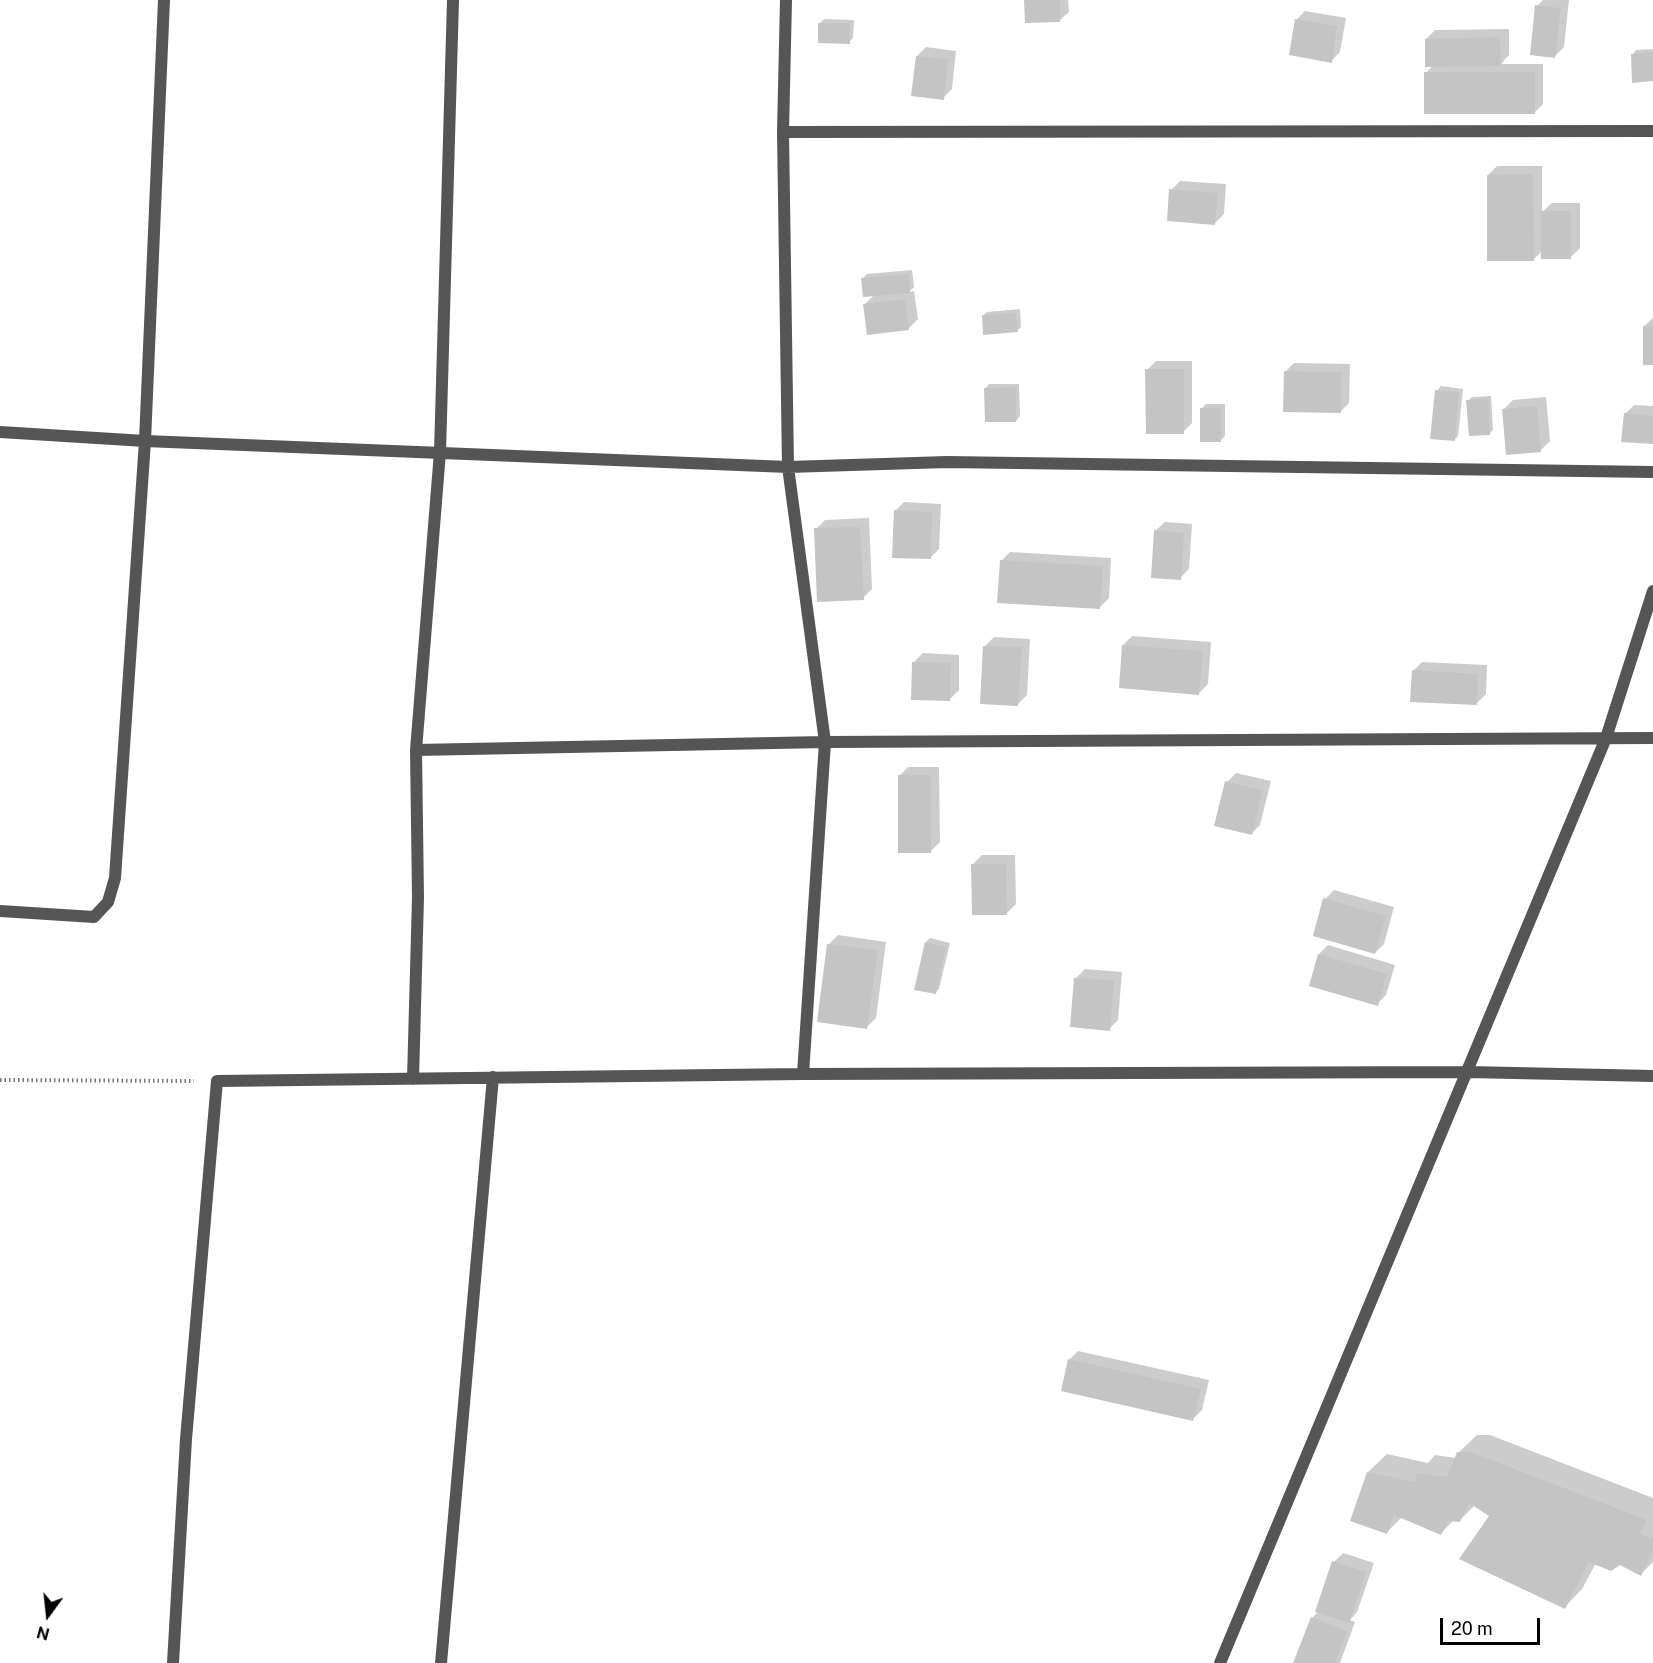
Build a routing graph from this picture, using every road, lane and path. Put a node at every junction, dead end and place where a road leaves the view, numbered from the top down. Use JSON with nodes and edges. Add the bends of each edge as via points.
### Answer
{"nodes":[{"id":1,"x":164,"y":0,"type":"edge"},
{"id":2,"x":453,"y":0,"type":"edge"},
{"id":3,"x":786,"y":0,"type":"edge"},
{"id":4,"x":783,"y":132,"type":"junction"},
{"id":5,"x":1653,"y":132,"type":"edge"},
{"id":6,"x":0,"y":432,"type":"edge"},
{"id":7,"x":145,"y":441,"type":"junction"},
{"id":8,"x":440,"y":452,"type":"junction"},
{"id":9,"x":788,"y":467,"type":"junction"},
{"id":10,"x":1653,"y":472,"type":"edge"},
{"id":11,"x":1653,"y":591,"type":"edge"},
{"id":12,"x":1606,"y":738,"type":"junction"},
{"id":13,"x":1653,"y":738,"type":"edge"},
{"id":14,"x":825,"y":742,"type":"junction"},
{"id":15,"x":416,"y":750,"type":"junction"},
{"id":16,"x":0,"y":911,"type":"edge"},
{"id":17,"x":1468,"y":1072,"type":"junction"},
{"id":18,"x":803,"y":1074,"type":"junction"},
{"id":19,"x":1653,"y":1076,"type":"edge"},
{"id":20,"x":494,"y":1077,"type":"junction"},
{"id":21,"x":413,"y":1079,"type":"junction"},
{"id":22,"x":0,"y":1080,"type":"edge"},
{"id":23,"x":217,"y":1082,"type":"junction"},
{"id":24,"x":173,"y":1663,"type":"edge"},
{"id":25,"x":441,"y":1663,"type":"edge"},
{"id":26,"x":1220,"y":1663,"type":"edge"}],
"edges":[{"from":1,"to":7,"type":"street"},
{"from":2,"to":8,"type":"street"},
{"from":3,"to":4,"type":"street"},
{"from":4,"to":5,"type":"street"},
{"from":4,"to":9,"type":"street"},
{"from":6,"to":7,"type":"street"},
{"from":7,"to":8,"type":"street"},
{"from":7,"to":16,"type":"street","via":[[114,878],[108,902],[94,917]]},
{"from":8,"to":9,"type":"street"},
{"from":8,"to":15,"type":"street"},
{"from":9,"to":10,"type":"street","via":[[947,462]]},
{"from":9,"to":14,"type":"street"},
{"from":11,"to":12,"type":"street"},
{"from":12,"to":13,"type":"street"},
{"from":12,"to":14,"type":"street"},
{"from":12,"to":17,"type":"street"},
{"from":14,"to":15,"type":"street"},
{"from":14,"to":18,"type":"street"},
{"from":15,"to":21,"type":"street","via":[[418,898]]},
{"from":17,"to":18,"type":"street"},
{"from":17,"to":19,"type":"street"},
{"from":17,"to":26,"type":"street"},
{"from":18,"to":20,"type":"street"},
{"from":20,"to":21,"type":"street"},
{"from":20,"to":25,"type":"street"},
{"from":21,"to":23,"type":"street"},
{"from":22,"to":23,"type":"path"},
{"from":23,"to":24,"type":"street","via":[[186,1439]]}]}
